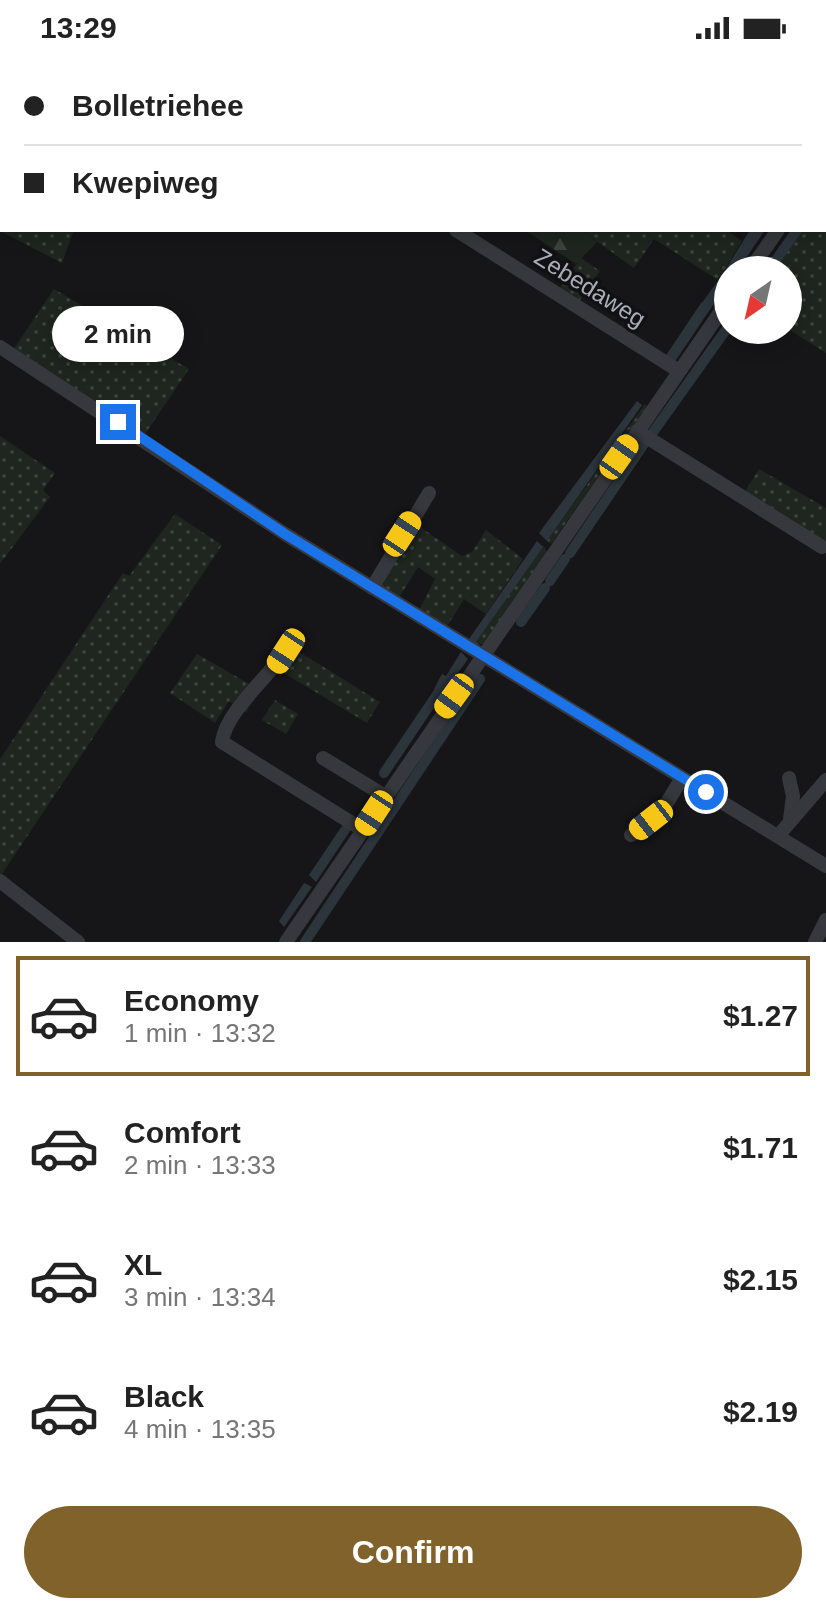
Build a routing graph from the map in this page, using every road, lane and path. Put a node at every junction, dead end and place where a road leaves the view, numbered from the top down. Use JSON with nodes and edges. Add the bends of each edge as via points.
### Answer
{"nodes":[{"id":1,"x":459,"y":232,"type":"edge"},
{"id":2,"x":777,"y":232,"type":"edge"},
{"id":3,"x":760,"y":256,"type":"edge"},
{"id":4,"x":714,"y":316,"type":"edge"},
{"id":5,"x":0,"y":347,"type":"edge"},
{"id":6,"x":670,"y":365,"type":"junction"},
{"id":7,"x":637,"y":431,"type":"junction"},
{"id":8,"x":429,"y":493,"type":"dead end"},
{"id":9,"x":822,"y":547,"type":"dead end"},
{"id":10,"x":372,"y":588,"type":"junction"},
{"id":11,"x":286,"y":651,"type":"dead end"},
{"id":12,"x":479,"y":652,"type":"junction"},
{"id":13,"x":323,"y":758,"type":"dead end"},
{"id":14,"x":682,"y":778,"type":"junction"},
{"id":15,"x":789,"y":778,"type":"dead end"},
{"id":16,"x":826,"y":780,"type":"edge"},
{"id":17,"x":385,"y":796,"type":"junction"},
{"id":18,"x":790,"y":819,"type":"junction"},
{"id":19,"x":363,"y":830,"type":"junction"},
{"id":20,"x":631,"y":835,"type":"dead end"},
{"id":21,"x":778,"y":836,"type":"junction"},
{"id":22,"x":826,"y":866,"type":"edge"},
{"id":23,"x":0,"y":881,"type":"edge"},
{"id":24,"x":826,"y":920,"type":"edge"},
{"id":25,"x":78,"y":942,"type":"edge"},
{"id":26,"x":286,"y":942,"type":"edge"},
{"id":27,"x":815,"y":942,"type":"edge"}],
"edges":[{"from":1,"to":6,"type":"street","name":"Zebedaweg"},
{"from":2,"to":3,"type":"street"},
{"from":4,"to":6,"type":"street"},
{"from":5,"to":10,"type":"street"},
{"from":6,"to":7,"type":"street"},
{"from":7,"to":9,"type":"street"},
{"from":7,"to":12,"type":"street"},
{"from":8,"to":10,"type":"street"},
{"from":10,"to":12,"type":"street"},
{"from":11,"to":19,"type":"street","via":[[250,694],[222,742]]},
{"from":12,"to":14,"type":"street"},
{"from":12,"to":17,"type":"street"},
{"from":13,"to":17,"type":"street"},
{"from":14,"to":20,"type":"street","via":[[665,806]]},
{"from":14,"to":21,"type":"street"},
{"from":15,"to":18,"type":"street"},
{"from":16,"to":18,"type":"street"},
{"from":17,"to":19,"type":"street"},
{"from":18,"to":21,"type":"street"},
{"from":19,"to":26,"type":"street"},
{"from":21,"to":22,"type":"street"},
{"from":23,"to":25,"type":"street"},
{"from":24,"to":27,"type":"street"}]}
